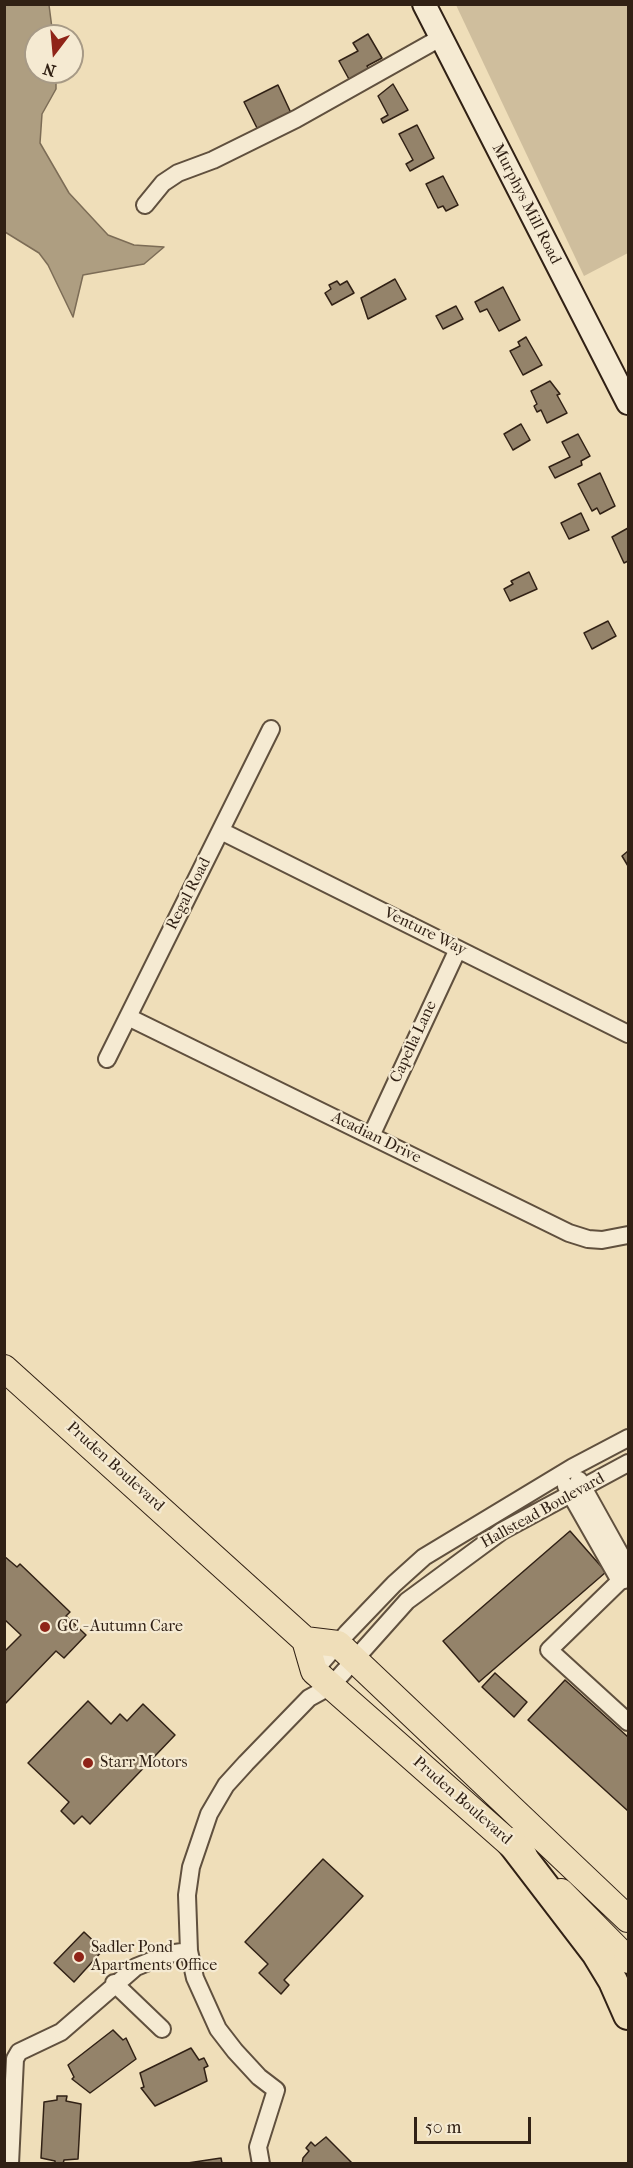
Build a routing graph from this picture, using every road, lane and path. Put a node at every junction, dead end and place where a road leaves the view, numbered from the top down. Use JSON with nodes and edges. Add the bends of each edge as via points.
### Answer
{"nodes":[{"id":1,"x":424,"y":4,"type":"edge"},
{"id":2,"x":442,"y":37,"type":"junction"},
{"id":3,"x":145,"y":205,"type":"dead end"},
{"id":4,"x":628,"y":403,"type":"edge"},
{"id":5,"x":271,"y":729,"type":"dead end"},
{"id":6,"x":220,"y":831,"type":"junction"},
{"id":7,"x":458,"y":949,"type":"junction"},
{"id":8,"x":128,"y":1017,"type":"junction"},
{"id":9,"x":628,"y":1034,"type":"edge"},
{"id":10,"x":107,"y":1059,"type":"dead end"},
{"id":11,"x":371,"y":1136,"type":"junction"},
{"id":12,"x":628,"y":1235,"type":"edge"},
{"id":13,"x":4,"y":1368,"type":"edge"},
{"id":14,"x":628,"y":1438,"type":"edge"},
{"id":15,"x":628,"y":1463,"type":"edge"},
{"id":16,"x":566,"y":1471,"type":"junction"},
{"id":17,"x":577,"y":1491,"type":"junction"},
{"id":18,"x":626,"y":1576,"type":"edge"},
{"id":19,"x":305,"y":1640,"type":"junction"},
{"id":20,"x":346,"y":1652,"type":"junction"},
{"id":21,"x":318,"y":1685,"type":"junction"},
{"id":22,"x":628,"y":1722,"type":"edge"},
{"id":23,"x":511,"y":1842,"type":"junction"},
{"id":24,"x":628,"y":1919,"type":"edge"},
{"id":25,"x":189,"y":1951,"type":"junction"},
{"id":26,"x":628,"y":1960,"type":"edge"},
{"id":27,"x":114,"y":1983,"type":"junction"},
{"id":28,"x":628,"y":2015,"type":"edge"},
{"id":29,"x":162,"y":2029,"type":"dead end"},
{"id":30,"x":10,"y":2163,"type":"edge"},
{"id":31,"x":261,"y":2163,"type":"edge"}],
"edges":[{"from":1,"to":2,"type":"street","name":"Murphys Mill Road"},
{"from":2,"to":3,"type":"street","via":[[296,119],[178,173],[163,183]]},
{"from":2,"to":4,"type":"street","name":"Murphys Mill Road"},
{"from":5,"to":6,"type":"street","name":"Regal Road"},
{"from":6,"to":7,"type":"street","name":"Venture Way"},
{"from":6,"to":8,"type":"street","name":"Regal Road"},
{"from":7,"to":9,"type":"street","name":"Venture Way"},
{"from":7,"to":11,"type":"street","name":"Capella Lane"},
{"from":8,"to":10,"type":"street","name":"Regal Road"},
{"from":8,"to":11,"type":"street","name":"Acadian Drive"},
{"from":11,"to":12,"type":"street","name":"Acadian Drive","via":[[569,1233],[602,1240]]},
{"from":13,"to":19,"type":"main road","name":"Pruden Boulevard"},
{"from":14,"to":16,"type":"street","name":"Hallstead Boulevard"},
{"from":15,"to":17,"type":"street","name":"Hallstead Boulevard"},
{"from":16,"to":17,"type":"street"},
{"from":16,"to":20,"type":"street","name":"Hallstead Boulevard","via":[[424,1557],[394,1584]]},
{"from":17,"to":18,"type":"street"},
{"from":17,"to":20,"type":"street","name":"Hallstead Boulevard","via":[[502,1531],[451,1566]]},
{"from":18,"to":22,"type":"street","via":[[549,1650]]},
{"from":19,"to":20,"type":"main road"},
{"from":19,"to":21,"type":"main road"},
{"from":20,"to":21,"type":"street"},
{"from":20,"to":21,"type":"street","name":"Hallstead Boulevard"},
{"from":20,"to":24,"type":"main road","name":"Pruden Boulevard"},
{"from":21,"to":23,"type":"main road","name":"Pruden Boulevard"},
{"from":21,"to":25,"type":"street","via":[[226,1785],[209,1814],[191,1867],[186,1923]]},
{"from":23,"to":26,"type":"main road","name":"Pruden Boulevard"},
{"from":23,"to":28,"type":"highway","via":[[596,1953]]},
{"from":25,"to":27,"type":"street","via":[[152,1959]]},
{"from":25,"to":31,"type":"street","via":[[195,1978],[218,2029],[259,2077],[276,2090],[258,2147]]},
{"from":27,"to":29,"type":"street"},
{"from":27,"to":30,"type":"street","via":[[61,2032],[19,2052],[15,2060]]}]}
